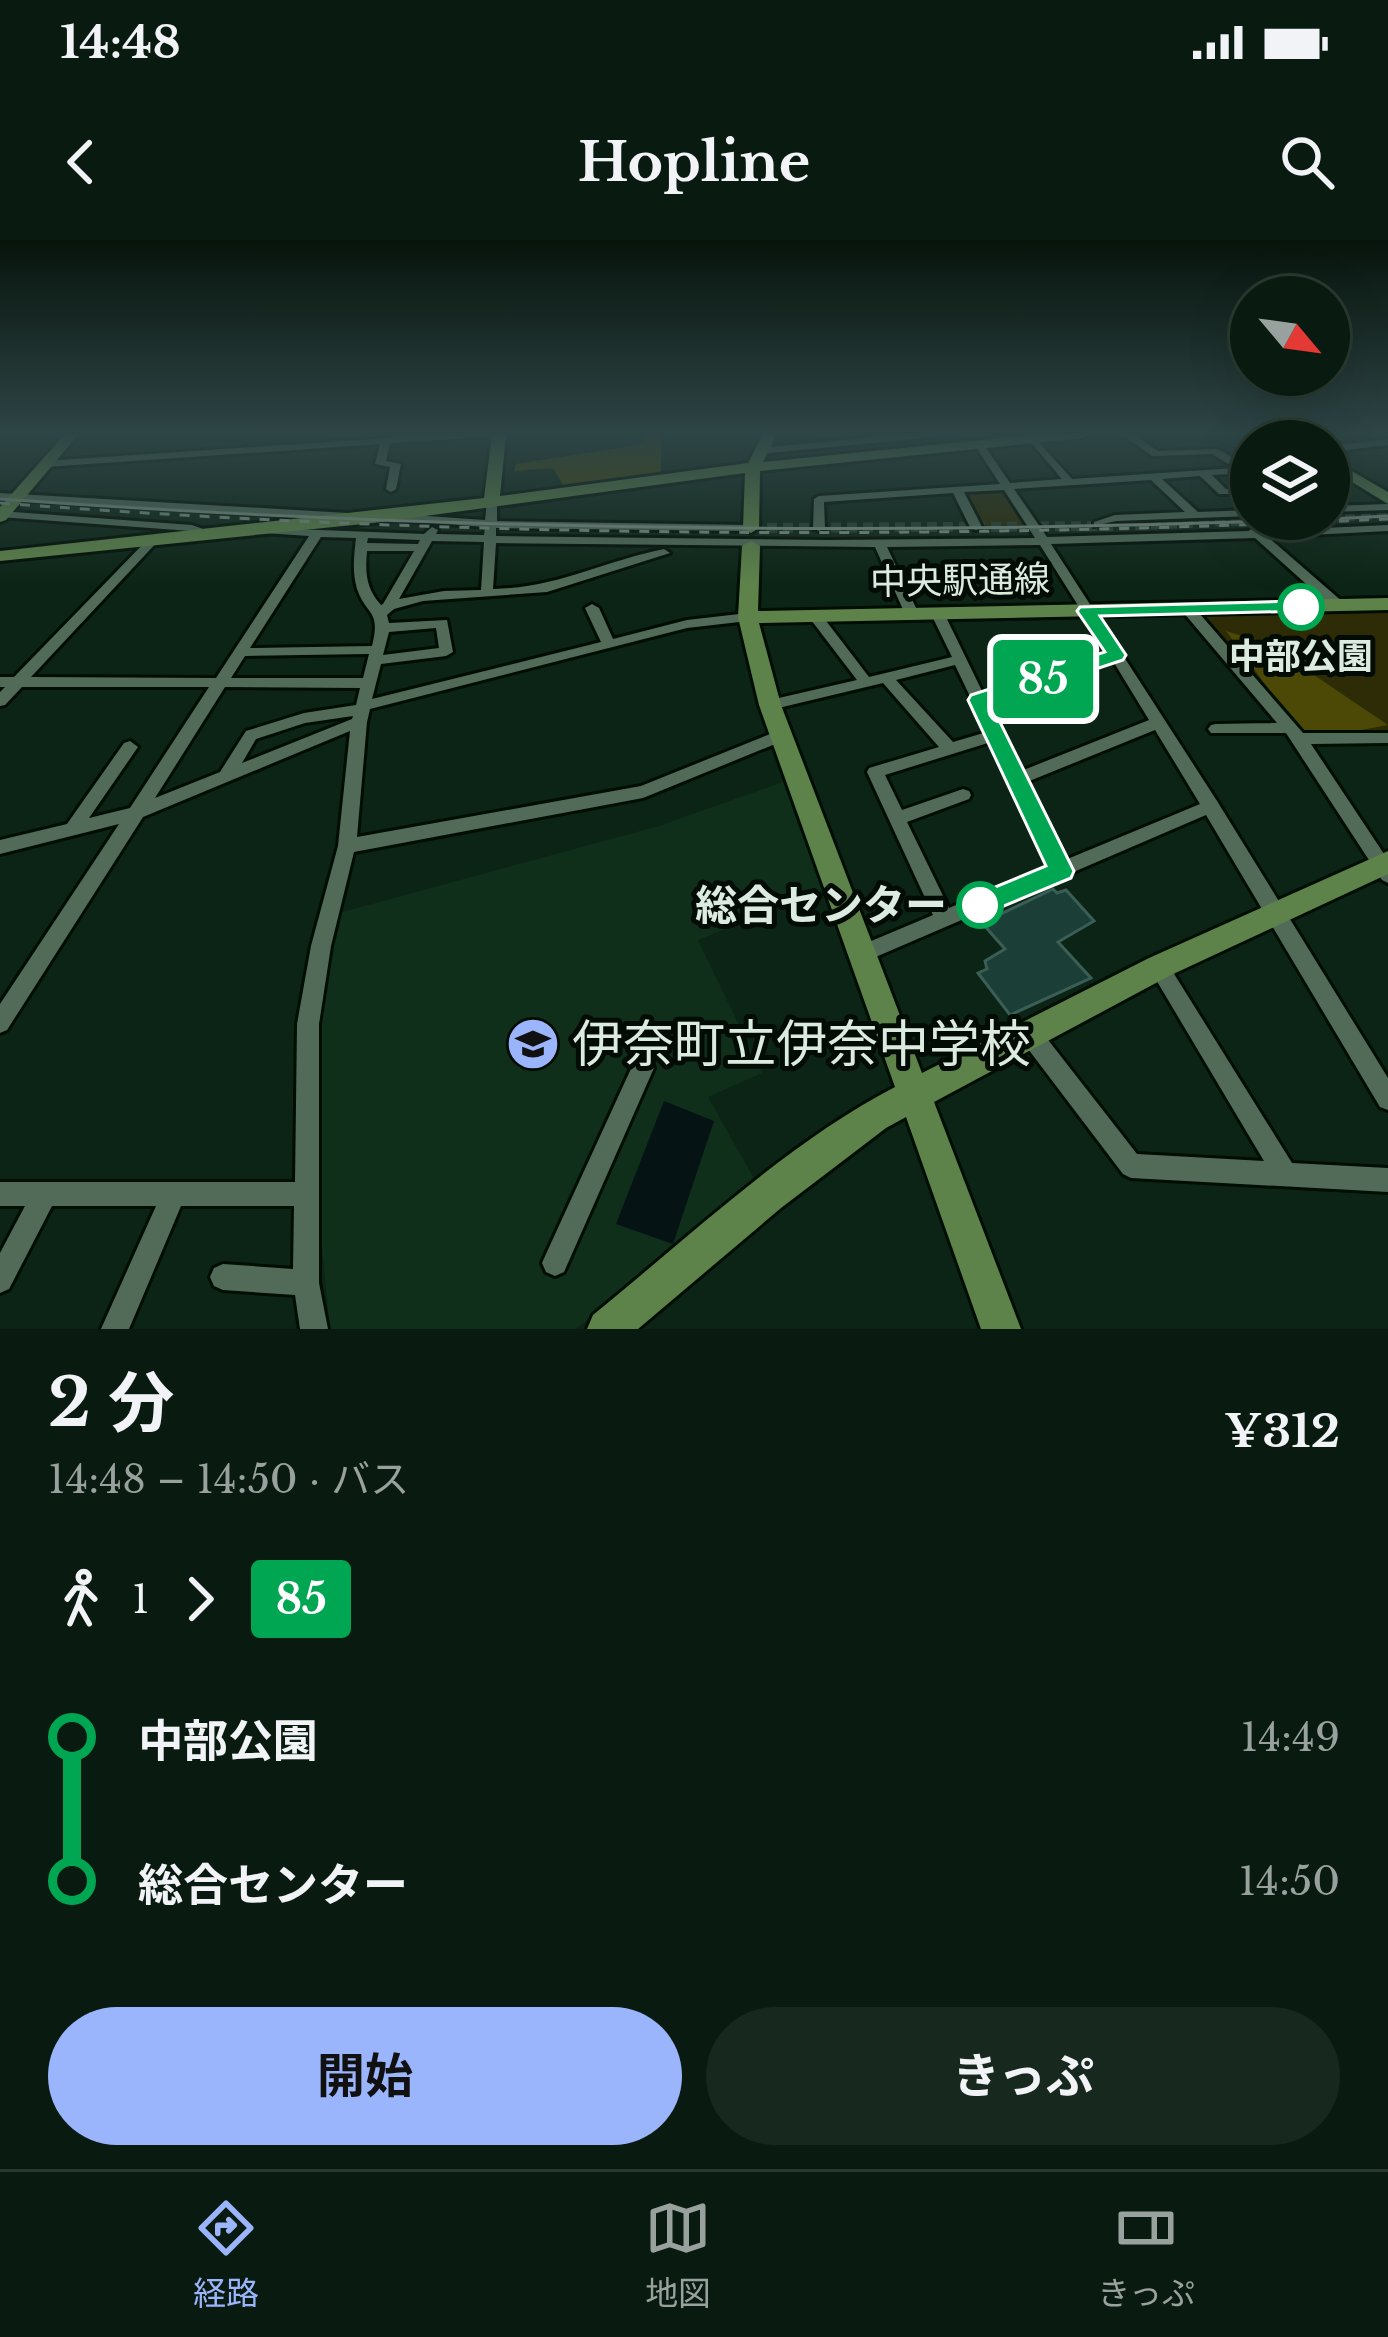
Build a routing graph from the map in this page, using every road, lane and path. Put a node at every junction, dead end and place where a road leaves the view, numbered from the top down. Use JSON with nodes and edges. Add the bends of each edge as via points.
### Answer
{"nodes":[{"id":1,"x":1006,"y":484,"type":"edge"},
{"id":2,"x":26,"y":485,"type":"edge"},
{"id":3,"x":392,"y":485,"type":"edge"},
{"id":4,"x":494,"y":485,"type":"edge"},
{"id":5,"x":597,"y":485,"type":"edge"},
{"id":6,"x":754,"y":485,"type":"edge"},
{"id":7,"x":996,"y":485,"type":"edge"},
{"id":8,"x":1169,"y":485,"type":"edge"},
{"id":9,"x":1362,"y":485,"type":"edge"},
{"id":10,"x":956,"y":488,"type":"junction"},
{"id":11,"x":391,"y":489,"type":"dead end"},
{"id":12,"x":492,"y":502,"type":"junction"},
{"id":13,"x":115,"y":503,"type":"junction"},
{"id":14,"x":1388,"y":503,"type":"edge"},
{"id":15,"x":1350,"y":507,"type":"edge"},
{"id":16,"x":4,"y":508,"type":"edge"},
{"id":17,"x":214,"y":509,"type":"junction"},
{"id":18,"x":441,"y":515,"type":"junction"},
{"id":19,"x":1196,"y":516,"type":"junction"},
{"id":20,"x":377,"y":517,"type":"junction"},
{"id":21,"x":1230,"y":517,"type":"edge"},
{"id":22,"x":93,"y":520,"type":"junction"},
{"id":23,"x":1098,"y":524,"type":"dead end"},
{"id":24,"x":976,"y":527,"type":"dead end"},
{"id":25,"x":819,"y":528,"type":"dead end"},
{"id":26,"x":249,"y":530,"type":"junction"},
{"id":27,"x":202,"y":531,"type":"junction"},
{"id":28,"x":488,"y":531,"type":"junction"},
{"id":29,"x":317,"y":533,"type":"junction"},
{"id":30,"x":1350,"y":535,"type":"edge"},
{"id":31,"x":1387,"y":535,"type":"edge"},
{"id":32,"x":1230,"y":537,"type":"edge"},
{"id":33,"x":1263,"y":540,"type":"edge"},
{"id":34,"x":153,"y":541,"type":"junction"},
{"id":35,"x":361,"y":541,"type":"junction"},
{"id":36,"x":424,"y":542,"type":"junction"},
{"id":37,"x":751,"y":543,"type":"junction"},
{"id":38,"x":710,"y":546,"type":"junction"},
{"id":39,"x":1270,"y":546,"type":"junction"},
{"id":40,"x":1047,"y":548,"type":"junction"},
{"id":41,"x":882,"y":550,"type":"junction"},
{"id":42,"x":0,"y":556,"type":"edge"},
{"id":43,"x":487,"y":590,"type":"junction"},
{"id":44,"x":1388,"y":604,"type":"edge"},
{"id":45,"x":1339,"y":606,"type":"junction"},
{"id":46,"x":592,"y":608,"type":"dead end"},
{"id":47,"x":1188,"y":609,"type":"junction"},
{"id":48,"x":1087,"y":611,"type":"junction"},
{"id":49,"x":912,"y":614,"type":"junction"},
{"id":50,"x":938,"y":614,"type":"junction"},
{"id":51,"x":383,"y":615,"type":"junction"},
{"id":52,"x":815,"y":616,"type":"junction"},
{"id":53,"x":748,"y":617,"type":"junction"},
{"id":54,"x":609,"y":645,"type":"junction"},
{"id":55,"x":242,"y":652,"type":"junction"},
{"id":56,"x":376,"y":655,"type":"junction"},
{"id":57,"x":1116,"y":655,"type":"junction"},
{"id":58,"x":959,"y":660,"type":"junction"},
{"id":59,"x":886,"y":677,"type":"junction"},
{"id":60,"x":8,"y":682,"type":"edge"},
{"id":61,"x":866,"y":682,"type":"junction"},
{"id":62,"x":370,"y":683,"type":"junction"},
{"id":63,"x":220,"y":685,"type":"junction"},
{"id":64,"x":979,"y":700,"type":"junction"},
{"id":65,"x":0,"y":701,"type":"edge"},
{"id":66,"x":770,"y":705,"type":"junction"},
{"id":67,"x":362,"y":713,"type":"junction"},
{"id":68,"x":1160,"y":722,"type":"junction"},
{"id":69,"x":1216,"y":729,"type":"dead end"},
{"id":70,"x":1294,"y":734,"type":"junction"},
{"id":71,"x":996,"y":735,"type":"junction"},
{"id":72,"x":780,"y":736,"type":"junction"},
{"id":73,"x":1388,"y":738,"type":"edge"},
{"id":74,"x":130,"y":747,"type":"dead end"},
{"id":75,"x":950,"y":749,"type":"junction"},
{"id":76,"x":226,"y":775,"type":"junction"},
{"id":77,"x":1017,"y":779,"type":"junction"},
{"id":78,"x":963,"y":795,"type":"dead end"},
{"id":79,"x":1211,"y":806,"type":"junction"},
{"id":80,"x":130,"y":815,"type":"junction"},
{"id":81,"x":897,"y":819,"type":"junction"},
{"id":82,"x":74,"y":827,"type":"junction"},
{"id":83,"x":347,"y":846,"type":"junction"},
{"id":84,"x":0,"y":848,"type":"edge"},
{"id":85,"x":1385,"y":867,"type":"edge"},
{"id":86,"x":1061,"y":871,"type":"junction"},
{"id":87,"x":1274,"y":913,"type":"junction"},
{"id":88,"x":945,"y":920,"type":"junction"},
{"id":89,"x":863,"y":953,"type":"junction"},
{"id":90,"x":1159,"y":967,"type":"junction"},
{"id":91,"x":0,"y":1023,"type":"edge"},
{"id":92,"x":1030,"y":1034,"type":"junction"},
{"id":93,"x":643,"y":1068,"type":"dead end"},
{"id":94,"x":913,"y":1094,"type":"junction"},
{"id":95,"x":1388,"y":1099,"type":"edge"},
{"id":96,"x":1285,"y":1173,"type":"junction"},
{"id":97,"x":1388,"y":1180,"type":"edge"},
{"id":98,"x":0,"y":1194,"type":"edge"},
{"id":99,"x":45,"y":1194,"type":"junction"},
{"id":100,"x":175,"y":1194,"type":"junction"},
{"id":101,"x":307,"y":1195,"type":"junction"},
{"id":102,"x":555,"y":1263,"type":"dead end"},
{"id":103,"x":223,"y":1277,"type":"dead end"},
{"id":104,"x":0,"y":1280,"type":"edge"},
{"id":105,"x":306,"y":1282,"type":"junction"},
{"id":106,"x":115,"y":1329,"type":"edge"},
{"id":107,"x":314,"y":1329,"type":"edge"},
{"id":108,"x":607,"y":1329,"type":"edge"},
{"id":109,"x":1001,"y":1329,"type":"edge"}],
"edges":[{"from":1,"to":40,"type":"street"},
{"from":2,"to":16,"type":"street"},
{"from":3,"to":11,"type":"street"},
{"from":4,"to":12,"type":"street"},
{"from":5,"to":12,"type":"street"},
{"from":6,"to":37,"type":"street"},
{"from":7,"to":10,"type":"street"},
{"from":8,"to":19,"type":"street"},
{"from":9,"to":14,"type":"street"},
{"from":10,"to":24,"type":"street"},
{"from":10,"to":25,"type":"street","via":[[819,499]]},
{"from":12,"to":18,"type":"street"},
{"from":12,"to":28,"type":"street"},
{"from":13,"to":16,"type":"street"},
{"from":13,"to":17,"type":"street"},
{"from":13,"to":22,"type":"street"},
{"from":14,"to":15,"type":"street"},
{"from":16,"to":22,"type":"street"},
{"from":17,"to":20,"type":"street"},
{"from":17,"to":27,"type":"street"},
{"from":18,"to":20,"type":"street"},
{"from":18,"to":28,"type":"street"},
{"from":18,"to":36,"type":"street"},
{"from":19,"to":21,"type":"street"},
{"from":19,"to":23,"type":"street"},
{"from":20,"to":26,"type":"street"},
{"from":22,"to":27,"type":"street"},
{"from":26,"to":27,"type":"street"},
{"from":26,"to":29,"type":"street"},
{"from":27,"to":34,"type":"street"},
{"from":28,"to":36,"type":"street"},
{"from":28,"to":37,"type":"street"},
{"from":28,"to":38,"type":"street"},
{"from":28,"to":43,"type":"street"},
{"from":29,"to":35,"type":"street"},
{"from":29,"to":55,"type":"street"},
{"from":30,"to":31,"type":"street"},
{"from":32,"to":40,"type":"street"},
{"from":33,"to":39,"type":"street"},
{"from":34,"to":42,"type":"street"},
{"from":34,"to":60,"type":"street"},
{"from":35,"to":36,"type":"street"},
{"from":35,"to":51,"type":"street","via":[[359,573]]},
{"from":36,"to":51,"type":"street"},
{"from":37,"to":38,"type":"street"},
{"from":37,"to":41,"type":"street"},
{"from":37,"to":53,"type":"street"},
{"from":38,"to":43,"type":"street","via":[[638,557],[542,589]]},
{"from":39,"to":40,"type":"street"},
{"from":39,"to":45,"type":"street"},
{"from":40,"to":41,"type":"street"},
{"from":40,"to":48,"type":"street"},
{"from":41,"to":49,"type":"street"},
{"from":43,"to":51,"type":"street"},
{"from":44,"to":45,"type":"street","name":"中央駅通線"},
{"from":45,"to":47,"type":"street","name":"中央駅通線"},
{"from":46,"to":54,"type":"street"},
{"from":47,"to":48,"type":"street","name":"中央駅通線"},
{"from":47,"to":70,"type":"street"},
{"from":48,"to":50,"type":"street","name":"中央駅通線"},
{"from":48,"to":57,"type":"street"},
{"from":49,"to":50,"type":"street","name":"中央駅通線"},
{"from":49,"to":52,"type":"street","name":"中央駅通線"},
{"from":50,"to":58,"type":"street"},
{"from":51,"to":56,"type":"street"},
{"from":51,"to":56,"type":"street","via":[[442,623],[446,652]]},
{"from":52,"to":53,"type":"street","name":"中央駅通線"},
{"from":52,"to":61,"type":"street"},
{"from":53,"to":54,"type":"street"},
{"from":53,"to":66,"type":"street"},
{"from":54,"to":67,"type":"street"},
{"from":55,"to":56,"type":"street"},
{"from":55,"to":63,"type":"street"},
{"from":56,"to":62,"type":"street"},
{"from":57,"to":64,"type":"street"},
{"from":57,"to":68,"type":"street"},
{"from":58,"to":59,"type":"street"},
{"from":58,"to":64,"type":"street"},
{"from":59,"to":61,"type":"street"},
{"from":59,"to":75,"type":"street"},
{"from":60,"to":63,"type":"street"},
{"from":60,"to":65,"type":"street"},
{"from":61,"to":66,"type":"street"},
{"from":62,"to":63,"type":"street"},
{"from":62,"to":67,"type":"street"},
{"from":63,"to":80,"type":"street"},
{"from":64,"to":71,"type":"street"},
{"from":66,"to":72,"type":"street"},
{"from":67,"to":76,"type":"street"},
{"from":67,"to":76,"type":"street","via":[[304,718],[251,735]]},
{"from":67,"to":83,"type":"street"},
{"from":68,"to":77,"type":"street"},
{"from":68,"to":79,"type":"street"},
{"from":69,"to":70,"type":"street"},
{"from":70,"to":73,"type":"street"},
{"from":70,"to":85,"type":"street"},
{"from":71,"to":75,"type":"street"},
{"from":71,"to":77,"type":"street"},
{"from":72,"to":83,"type":"street","via":[[643,792]]},
{"from":72,"to":89,"type":"street"},
{"from":74,"to":82,"type":"street"},
{"from":75,"to":81,"type":"street","via":[[875,772]]},
{"from":76,"to":80,"type":"street"},
{"from":77,"to":86,"type":"street"},
{"from":78,"to":81,"type":"street"},
{"from":79,"to":86,"type":"street"},
{"from":79,"to":87,"type":"street"},
{"from":80,"to":82,"type":"street"},
{"from":80,"to":91,"type":"street"},
{"from":81,"to":88,"type":"street"},
{"from":82,"to":84,"type":"street"},
{"from":83,"to":101,"type":"street","via":[[308,1024]]},
{"from":85,"to":87,"type":"street"},
{"from":86,"to":88,"type":"street"},
{"from":87,"to":90,"type":"street"},
{"from":87,"to":95,"type":"street"},
{"from":88,"to":89,"type":"street"},
{"from":89,"to":94,"type":"street"},
{"from":90,"to":92,"type":"street"},
{"from":90,"to":96,"type":"street"},
{"from":92,"to":94,"type":"street"},
{"from":92,"to":96,"type":"street","via":[[1131,1166]]},
{"from":93,"to":102,"type":"street"},
{"from":94,"to":108,"type":"street","via":[[823,1152]]},
{"from":94,"to":109,"type":"street"},
{"from":96,"to":97,"type":"street"},
{"from":98,"to":99,"type":"street"},
{"from":99,"to":100,"type":"street"},
{"from":99,"to":104,"type":"street"},
{"from":100,"to":101,"type":"street"},
{"from":100,"to":106,"type":"street"},
{"from":101,"to":105,"type":"street"},
{"from":103,"to":105,"type":"street"},
{"from":105,"to":107,"type":"street"}]}
